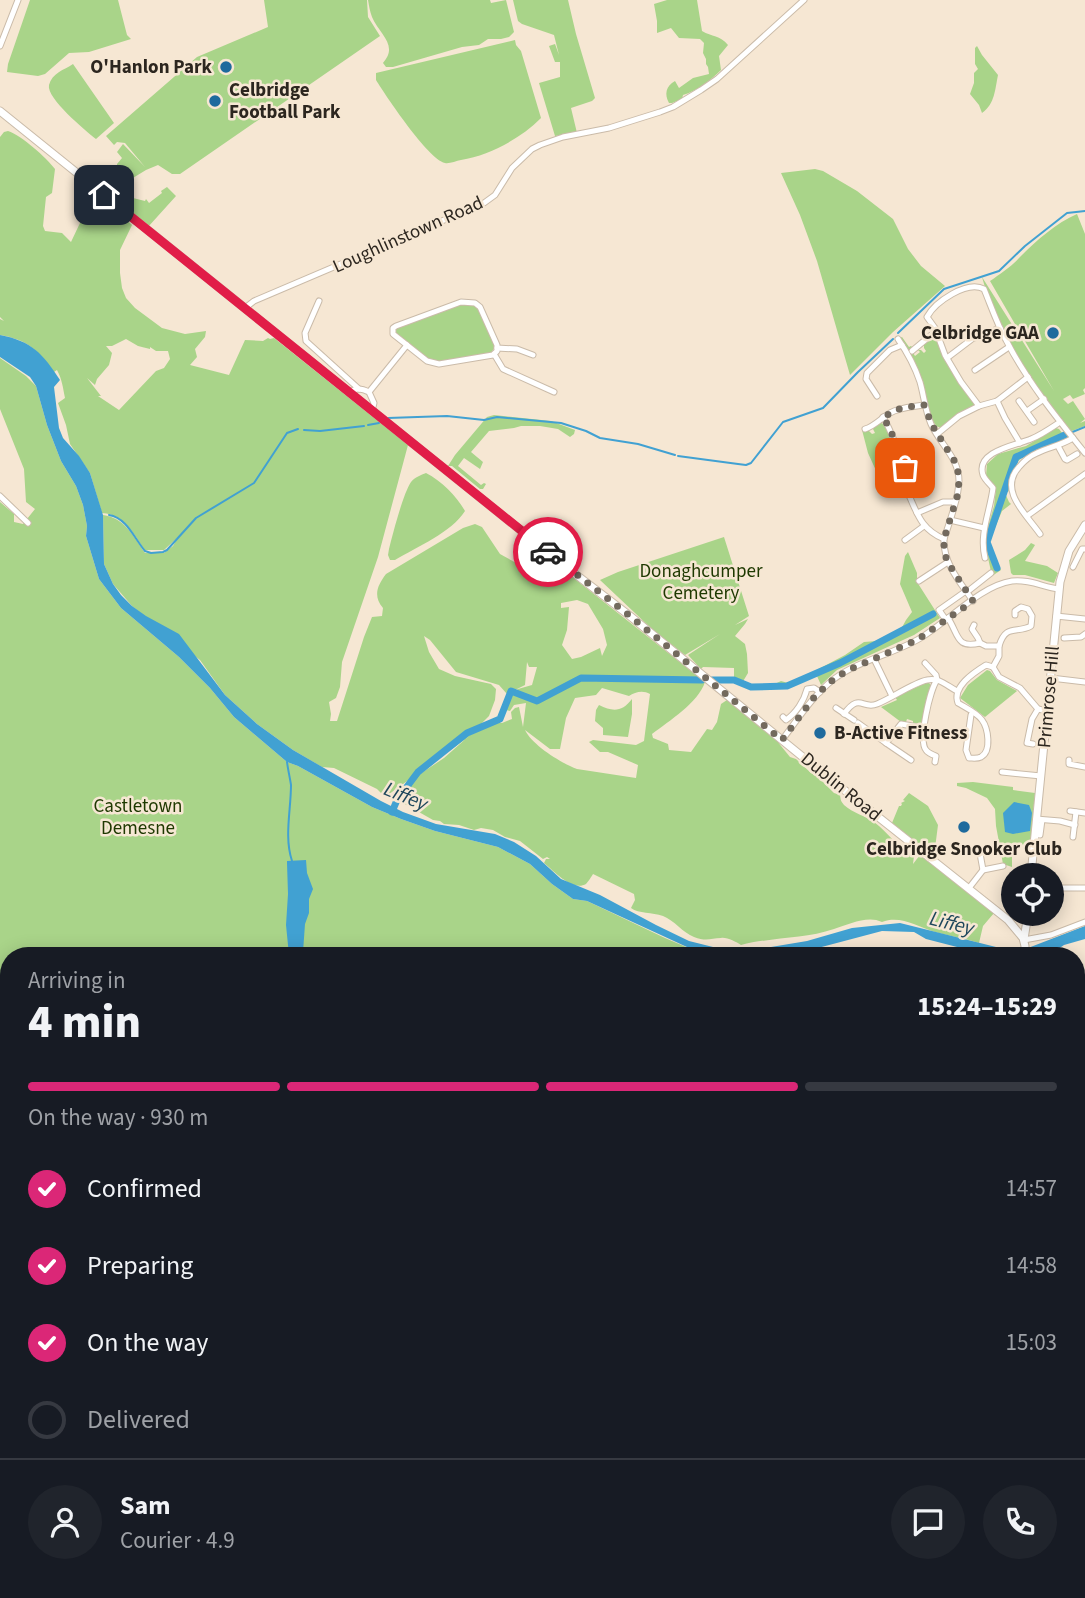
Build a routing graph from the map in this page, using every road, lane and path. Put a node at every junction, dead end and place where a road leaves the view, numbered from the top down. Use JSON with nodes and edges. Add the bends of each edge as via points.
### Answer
{"nodes":[{"id":1,"x":18,"y":0,"type":"edge"},
{"id":2,"x":804,"y":0,"type":"edge"},
{"id":3,"x":0,"y":46,"type":"edge"},
{"id":4,"x":0,"y":111,"type":"edge"},
{"id":5,"x":319,"y":301,"type":"dead end"},
{"id":6,"x":245,"y":308,"type":"junction"},
{"id":7,"x":1000,"y":328,"type":"junction"},
{"id":8,"x":936,"y":331,"type":"junction"},
{"id":9,"x":407,"y":345,"type":"junction"},
{"id":10,"x":919,"y":345,"type":"junction"},
{"id":11,"x":1009,"y":347,"type":"junction"},
{"id":12,"x":985,"y":350,"type":"dead end"},
{"id":13,"x":496,"y":351,"type":"junction"},
{"id":14,"x":912,"y":351,"type":"dead end"},
{"id":15,"x":925,"y":352,"type":"dead end"},
{"id":16,"x":533,"y":355,"type":"dead end"},
{"id":17,"x":947,"y":358,"type":"junction"},
{"id":18,"x":991,"y":359,"type":"junction"},
{"id":19,"x":975,"y":370,"type":"dead end"},
{"id":20,"x":1028,"y":377,"type":"junction"},
{"id":21,"x":359,"y":389,"type":"junction"},
{"id":22,"x":369,"y":392,"type":"junction"},
{"id":23,"x":554,"y":392,"type":"dead end"},
{"id":24,"x":350,"y":393,"type":"junction"},
{"id":25,"x":877,"y":396,"type":"dead end"},
{"id":26,"x":1044,"y":399,"type":"junction"},
{"id":27,"x":997,"y":401,"type":"junction"},
{"id":28,"x":1019,"y":401,"type":"dead end"},
{"id":29,"x":924,"y":405,"type":"junction"},
{"id":30,"x":979,"y":406,"type":"junction"},
{"id":31,"x":372,"y":411,"type":"junction"},
{"id":32,"x":1027,"y":411,"type":"junction"},
{"id":33,"x":883,"y":417,"type":"junction"},
{"id":34,"x":1034,"y":422,"type":"dead end"},
{"id":35,"x":1059,"y":422,"type":"junction"},
{"id":36,"x":870,"y":430,"type":"dead end"},
{"id":37,"x":937,"y":434,"type":"junction"},
{"id":38,"x":1073,"y":438,"type":"junction"},
{"id":39,"x":1020,"y":443,"type":"junction"},
{"id":40,"x":1058,"y":446,"type":"junction"},
{"id":41,"x":1077,"y":453,"type":"dead end"},
{"id":42,"x":1085,"y":453,"type":"edge"},
{"id":43,"x":931,"y":461,"type":"dead end"},
{"id":44,"x":905,"y":468,"type":"junction"},
{"id":45,"x":1085,"y":474,"type":"edge"},
{"id":46,"x":881,"y":478,"type":"dead end"},
{"id":47,"x":907,"y":491,"type":"dead end"},
{"id":48,"x":0,"y":496,"type":"edge"},
{"id":49,"x":954,"y":502,"type":"junction"},
{"id":50,"x":917,"y":513,"type":"junction"},
{"id":51,"x":1027,"y":516,"type":"junction"},
{"id":52,"x":950,"y":520,"type":"junction"},
{"id":53,"x":28,"y":523,"type":"dead end"},
{"id":54,"x":925,"y":526,"type":"junction"},
{"id":55,"x":1085,"y":526,"type":"edge"},
{"id":56,"x":984,"y":528,"type":"junction"},
{"id":57,"x":1040,"y":534,"type":"dead end"},
{"id":58,"x":944,"y":539,"type":"junction"},
{"id":59,"x":905,"y":540,"type":"dead end"},
{"id":60,"x":1073,"y":544,"type":"junction"},
{"id":61,"x":1083,"y":549,"type":"edge"},
{"id":62,"x":985,"y":558,"type":"dead end"},
{"id":63,"x":948,"y":562,"type":"junction"},
{"id":64,"x":1073,"y":567,"type":"dead end"},
{"id":65,"x":991,"y":573,"type":"dead end"},
{"id":66,"x":919,"y":581,"type":"dead end"},
{"id":67,"x":1059,"y":589,"type":"junction"},
{"id":68,"x":967,"y":592,"type":"junction"},
{"id":69,"x":973,"y":601,"type":"junction"},
{"id":70,"x":1014,"y":611,"type":"dead end"},
{"id":71,"x":1056,"y":616,"type":"junction"},
{"id":72,"x":947,"y":619,"type":"junction"},
{"id":73,"x":1085,"y":619,"type":"edge"},
{"id":74,"x":974,"y":625,"type":"dead end"},
{"id":75,"x":1085,"y":635,"type":"edge"},
{"id":76,"x":1064,"y":638,"type":"dead end"},
{"id":77,"x":980,"y":643,"type":"junction"},
{"id":78,"x":999,"y":646,"type":"junction"},
{"id":79,"x":874,"y":659,"type":"junction"},
{"id":80,"x":925,"y":663,"type":"dead end"},
{"id":81,"x":993,"y":667,"type":"junction"},
{"id":82,"x":1051,"y":678,"type":"junction"},
{"id":83,"x":937,"y":680,"type":"junction"},
{"id":84,"x":1085,"y":682,"type":"edge"},
{"id":85,"x":957,"y":691,"type":"junction"},
{"id":86,"x":820,"y":692,"type":"junction"},
{"id":87,"x":1035,"y":694,"type":"dead end"},
{"id":88,"x":892,"y":696,"type":"junction"},
{"id":89,"x":1029,"y":699,"type":"junction"},
{"id":90,"x":836,"y":708,"type":"dead end"},
{"id":91,"x":1038,"y":709,"type":"junction"},
{"id":92,"x":1047,"y":711,"type":"junction"},
{"id":93,"x":844,"y":713,"type":"junction"},
{"id":94,"x":971,"y":715,"type":"dead end"},
{"id":95,"x":783,"y":717,"type":"dead end"},
{"id":96,"x":924,"y":728,"type":"junction"},
{"id":97,"x":970,"y":729,"type":"junction"},
{"id":98,"x":977,"y":729,"type":"dead end"},
{"id":99,"x":782,"y":740,"type":"junction"},
{"id":100,"x":886,"y":743,"type":"junction"},
{"id":101,"x":1033,"y":744,"type":"dead end"},
{"id":102,"x":911,"y":760,"type":"dead end"},
{"id":103,"x":1069,"y":760,"type":"dead end"},
{"id":104,"x":935,"y":762,"type":"dead end"},
{"id":105,"x":1085,"y":766,"type":"edge"},
{"id":106,"x":1002,"y":772,"type":"dead end"},
{"id":107,"x":1041,"y":776,"type":"junction"},
{"id":108,"x":1085,"y":813,"type":"edge"},
{"id":109,"x":1039,"y":819,"type":"junction"},
{"id":110,"x":1074,"y":825,"type":"junction"},
{"id":111,"x":1040,"y":835,"type":"dead end"},
{"id":112,"x":1073,"y":837,"type":"dead end"},
{"id":113,"x":979,"y":848,"type":"dead end"},
{"id":114,"x":1033,"y":863,"type":"edge"},
{"id":115,"x":1001,"y":866,"type":"edge"},
{"id":116,"x":983,"y":870,"type":"junction"},
{"id":117,"x":1085,"y":887,"type":"edge"},
{"id":118,"x":969,"y":888,"type":"junction"},
{"id":119,"x":1064,"y":888,"type":"edge"},
{"id":120,"x":1085,"y":922,"type":"edge"},
{"id":121,"x":1027,"y":926,"type":"edge"},
{"id":122,"x":1025,"y":943,"type":"junction"},
{"id":123,"x":1025,"y":947,"type":"edge"}],
"edges":[{"from":1,"to":3,"type":"street"},
{"from":2,"to":6,"type":"street","name":"Loughlinstown Road","via":[[718,79],[675,106],[616,127],[540,145],[512,168],[484,204]]},
{"from":4,"to":6,"type":"main road","name":"Dublin Road"},
{"from":5,"to":21,"type":"street","via":[[306,341]]},
{"from":6,"to":24,"type":"main road","name":"Dublin Road"},
{"from":7,"to":8,"type":"street","via":[[981,287],[951,294],[933,309],[927,317]]},
{"from":7,"to":11,"type":"street"},
{"from":7,"to":17,"type":"street","via":[[972,339]]},
{"from":8,"to":10,"type":"street"},
{"from":8,"to":17,"type":"street"},
{"from":9,"to":13,"type":"street","via":[[427,360],[442,364]]},
{"from":9,"to":13,"type":"street","via":[[393,334],[393,328],[465,302],[480,307]]},
{"from":9,"to":22,"type":"street"},
{"from":10,"to":14,"type":"street"},
{"from":10,"to":15,"type":"street"},
{"from":11,"to":18,"type":"street"},
{"from":11,"to":20,"type":"street"},
{"from":12,"to":18,"type":"street"},
{"from":13,"to":16,"type":"street","via":[[517,349]]},
{"from":13,"to":23,"type":"street","via":[[503,369]]},
{"from":17,"to":30,"type":"street"},
{"from":18,"to":19,"type":"street"},
{"from":20,"to":26,"type":"street"},
{"from":20,"to":27,"type":"street"},
{"from":21,"to":22,"type":"street"},
{"from":21,"to":24,"type":"street"},
{"from":22,"to":31,"type":"street"},
{"from":24,"to":31,"type":"main road","name":"Dublin Road"},
{"from":25,"to":29,"type":"street","via":[[867,373],[900,342],[917,373]]},
{"from":26,"to":32,"type":"street"},
{"from":26,"to":35,"type":"street"},
{"from":27,"to":30,"type":"street"},
{"from":27,"to":39,"type":"street"},
{"from":28,"to":32,"type":"street"},
{"from":29,"to":33,"type":"street","via":[[901,408]]},
{"from":29,"to":37,"type":"street"},
{"from":30,"to":37,"type":"street"},
{"from":31,"to":99,"type":"main road","name":"Dublin Road"},
{"from":32,"to":34,"type":"street"},
{"from":33,"to":36,"type":"street"},
{"from":33,"to":44,"type":"street"},
{"from":35,"to":38,"type":"street"},
{"from":35,"to":39,"type":"street"},
{"from":37,"to":49,"type":"street","via":[[957,465]]},
{"from":38,"to":40,"type":"street"},
{"from":38,"to":42,"type":"street"},
{"from":39,"to":56,"type":"street","via":[[985,460],[982,471],[993,488]]},
{"from":40,"to":41,"type":"street","via":[[1065,459]]},
{"from":40,"to":51,"type":"street","via":[[1030,456],[1013,477],[1011,491]]},
{"from":43,"to":44,"type":"street"},
{"from":44,"to":46,"type":"street"},
{"from":45,"to":51,"type":"street"},
{"from":47,"to":50,"type":"street"},
{"from":48,"to":53,"type":"street"},
{"from":49,"to":50,"type":"street"},
{"from":49,"to":52,"type":"street"},
{"from":50,"to":54,"type":"street"},
{"from":51,"to":57,"type":"street"},
{"from":52,"to":56,"type":"street"},
{"from":52,"to":58,"type":"street"},
{"from":54,"to":58,"type":"street"},
{"from":54,"to":59,"type":"street"},
{"from":55,"to":60,"type":"main road","name":"Primrose Hill"},
{"from":56,"to":62,"type":"street"},
{"from":58,"to":63,"type":"street"},
{"from":60,"to":61,"type":"street"},
{"from":60,"to":67,"type":"main road","name":"Primrose Hill"},
{"from":61,"to":64,"type":"street"},
{"from":63,"to":66,"type":"street"},
{"from":63,"to":68,"type":"street"},
{"from":65,"to":68,"type":"street"},
{"from":67,"to":69,"type":"street","via":[[1012,581]]},
{"from":67,"to":71,"type":"main road","name":"Primrose Hill"},
{"from":68,"to":69,"type":"street"},
{"from":68,"to":72,"type":"street","via":[[937,607]]},
{"from":69,"to":72,"type":"street"},
{"from":70,"to":78,"type":"street","via":[[1028,609],[1031,626],[1008,631]]},
{"from":71,"to":73,"type":"street"},
{"from":71,"to":82,"type":"main road","name":"Primrose Hill"},
{"from":72,"to":77,"type":"street","via":[[960,641],[970,646]]},
{"from":72,"to":79,"type":"street","via":[[917,640]]},
{"from":74,"to":77,"type":"street"},
{"from":75,"to":76,"type":"street"},
{"from":77,"to":78,"type":"street"},
{"from":78,"to":81,"type":"street"},
{"from":79,"to":86,"type":"street","via":[[844,673]]},
{"from":79,"to":88,"type":"street"},
{"from":80,"to":83,"type":"street"},
{"from":81,"to":85,"type":"street","via":[[976,671]]},
{"from":81,"to":89,"type":"street"},
{"from":82,"to":84,"type":"street"},
{"from":82,"to":92,"type":"main road","name":"Primrose Hill"},
{"from":83,"to":85,"type":"street"},
{"from":83,"to":88,"type":"street"},
{"from":83,"to":96,"type":"street"},
{"from":85,"to":97,"type":"street","via":[[958,703],[986,727],[986,752],[979,758],[967,755]]},
{"from":86,"to":95,"type":"street","via":[[807,689],[790,717]]},
{"from":86,"to":99,"type":"street"},
{"from":87,"to":89,"type":"street"},
{"from":88,"to":93,"type":"street","via":[[874,705],[857,702]]},
{"from":89,"to":91,"type":"street"},
{"from":90,"to":93,"type":"street"},
{"from":91,"to":92,"type":"street"},
{"from":91,"to":101,"type":"street","via":[[1027,743]]},
{"from":92,"to":107,"type":"main road","name":"Primrose Hill"},
{"from":93,"to":100,"type":"street"},
{"from":94,"to":97,"type":"street"},
{"from":96,"to":100,"type":"street","via":[[901,724]]},
{"from":96,"to":104,"type":"street","via":[[924,747],[936,756]]},
{"from":97,"to":98,"type":"street"},
{"from":99,"to":118,"type":"main road","name":"Dublin Road"},
{"from":100,"to":102,"type":"street"},
{"from":103,"to":105,"type":"street","name":"Primrose Hill","via":[[1069,764]]},
{"from":106,"to":107,"type":"street"},
{"from":107,"to":109,"type":"main road","name":"Primrose Hill"},
{"from":108,"to":110,"type":"street","via":[[1073,812]]},
{"from":109,"to":110,"type":"street"},
{"from":109,"to":111,"type":"street"},
{"from":109,"to":114,"type":"main road","name":"Primrose Hill"},
{"from":110,"to":112,"type":"street"},
{"from":113,"to":116,"type":"street"},
{"from":115,"to":116,"type":"street"},
{"from":116,"to":118,"type":"street"},
{"from":117,"to":119,"type":"street"},
{"from":118,"to":122,"type":"main road","name":"Dublin Road","via":[[1008,920]]},
{"from":120,"to":122,"type":"street"},
{"from":121,"to":122,"type":"main road"},
{"from":122,"to":123,"type":"main road"}]}
